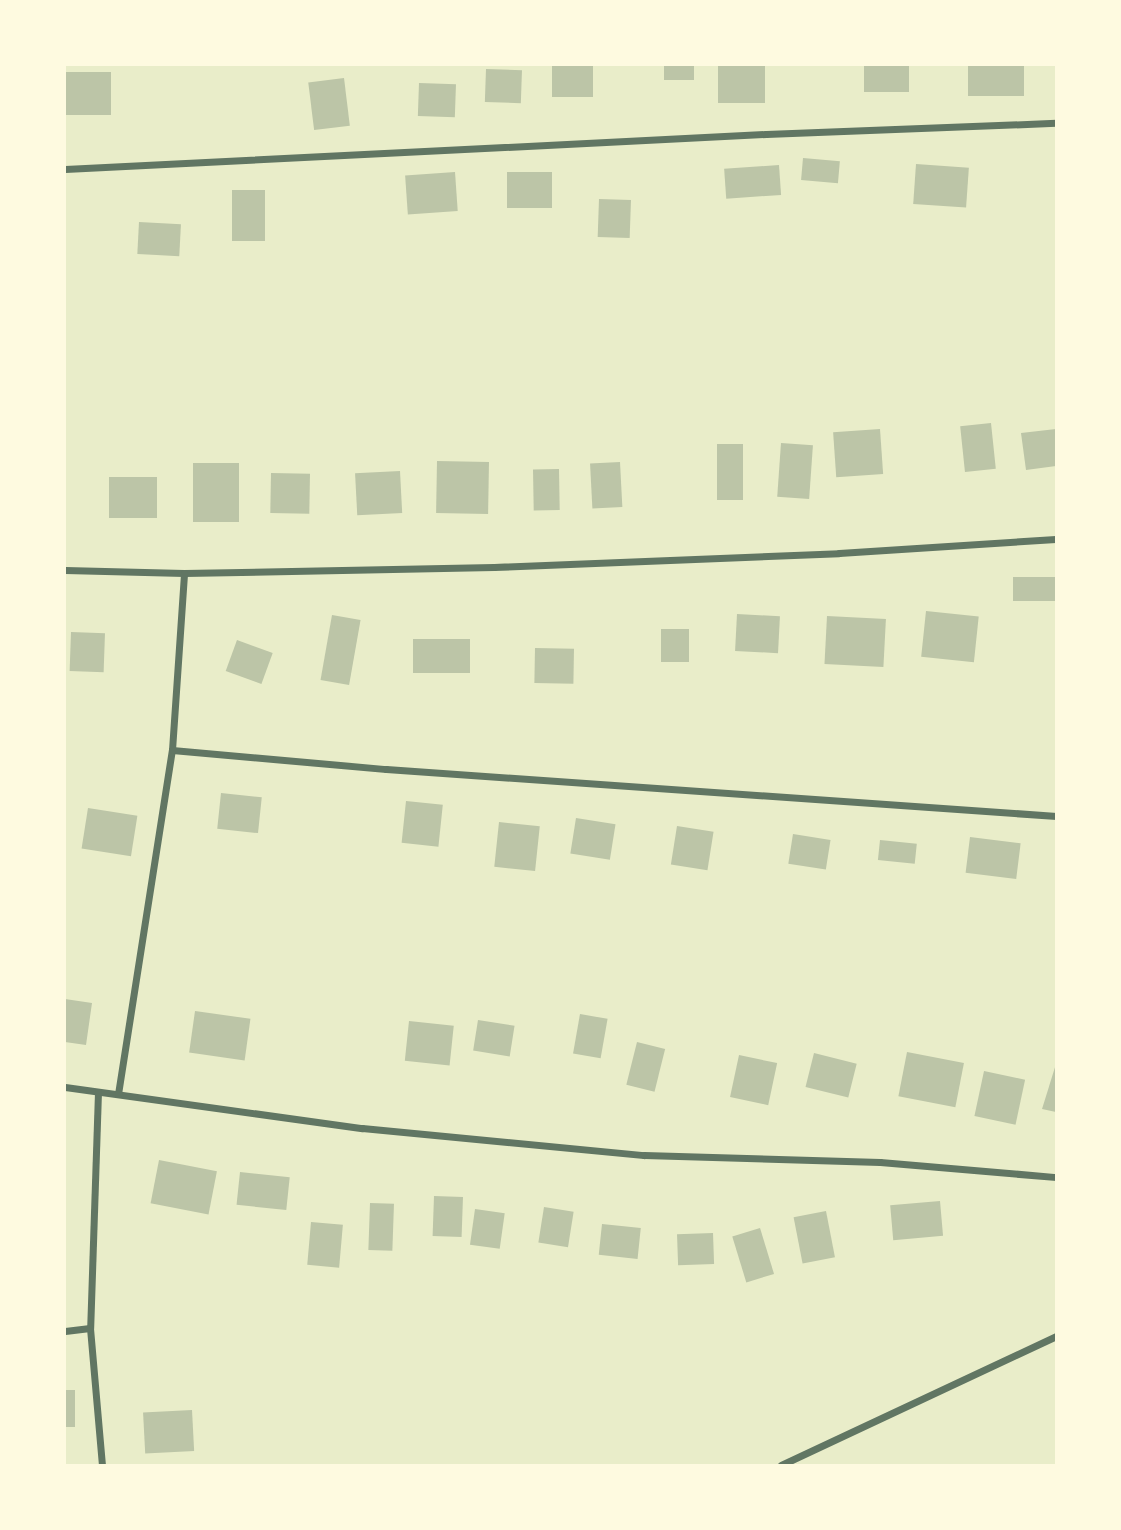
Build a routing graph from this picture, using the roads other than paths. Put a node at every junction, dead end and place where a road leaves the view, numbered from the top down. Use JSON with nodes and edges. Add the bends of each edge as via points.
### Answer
{"nodes":[{"id":1,"x":1056,"y":123,"type":"edge"},
{"id":2,"x":65,"y":169,"type":"edge"},
{"id":3,"x":1056,"y":540,"type":"edge"},
{"id":4,"x":65,"y":570,"type":"edge"},
{"id":5,"x":184,"y":573,"type":"junction"},
{"id":6,"x":172,"y":750,"type":"junction"},
{"id":7,"x":1056,"y":816,"type":"edge"},
{"id":8,"x":65,"y":1087,"type":"edge"},
{"id":9,"x":98,"y":1092,"type":"junction"},
{"id":10,"x":118,"y":1094,"type":"junction"},
{"id":11,"x":1056,"y":1177,"type":"edge"},
{"id":12,"x":90,"y":1328,"type":"junction"},
{"id":13,"x":65,"y":1331,"type":"edge"},
{"id":14,"x":1056,"y":1336,"type":"edge"},
{"id":15,"x":102,"y":1465,"type":"edge"},
{"id":16,"x":781,"y":1465,"type":"edge"}],
"edges":[{"from":1,"to":2,"type":"street"},
{"from":3,"to":5,"type":"street","via":[[494,567]]},
{"from":4,"to":5,"type":"street"},
{"from":5,"to":6,"type":"street"},
{"from":6,"to":7,"type":"street"},
{"from":6,"to":10,"type":"street"},
{"from":8,"to":9,"type":"street"},
{"from":9,"to":10,"type":"street"},
{"from":9,"to":12,"type":"street"},
{"from":10,"to":11,"type":"street","via":[[362,1128],[643,1155],[880,1162]]},
{"from":12,"to":13,"type":"street"},
{"from":12,"to":15,"type":"street"},
{"from":14,"to":16,"type":"street"}]}
